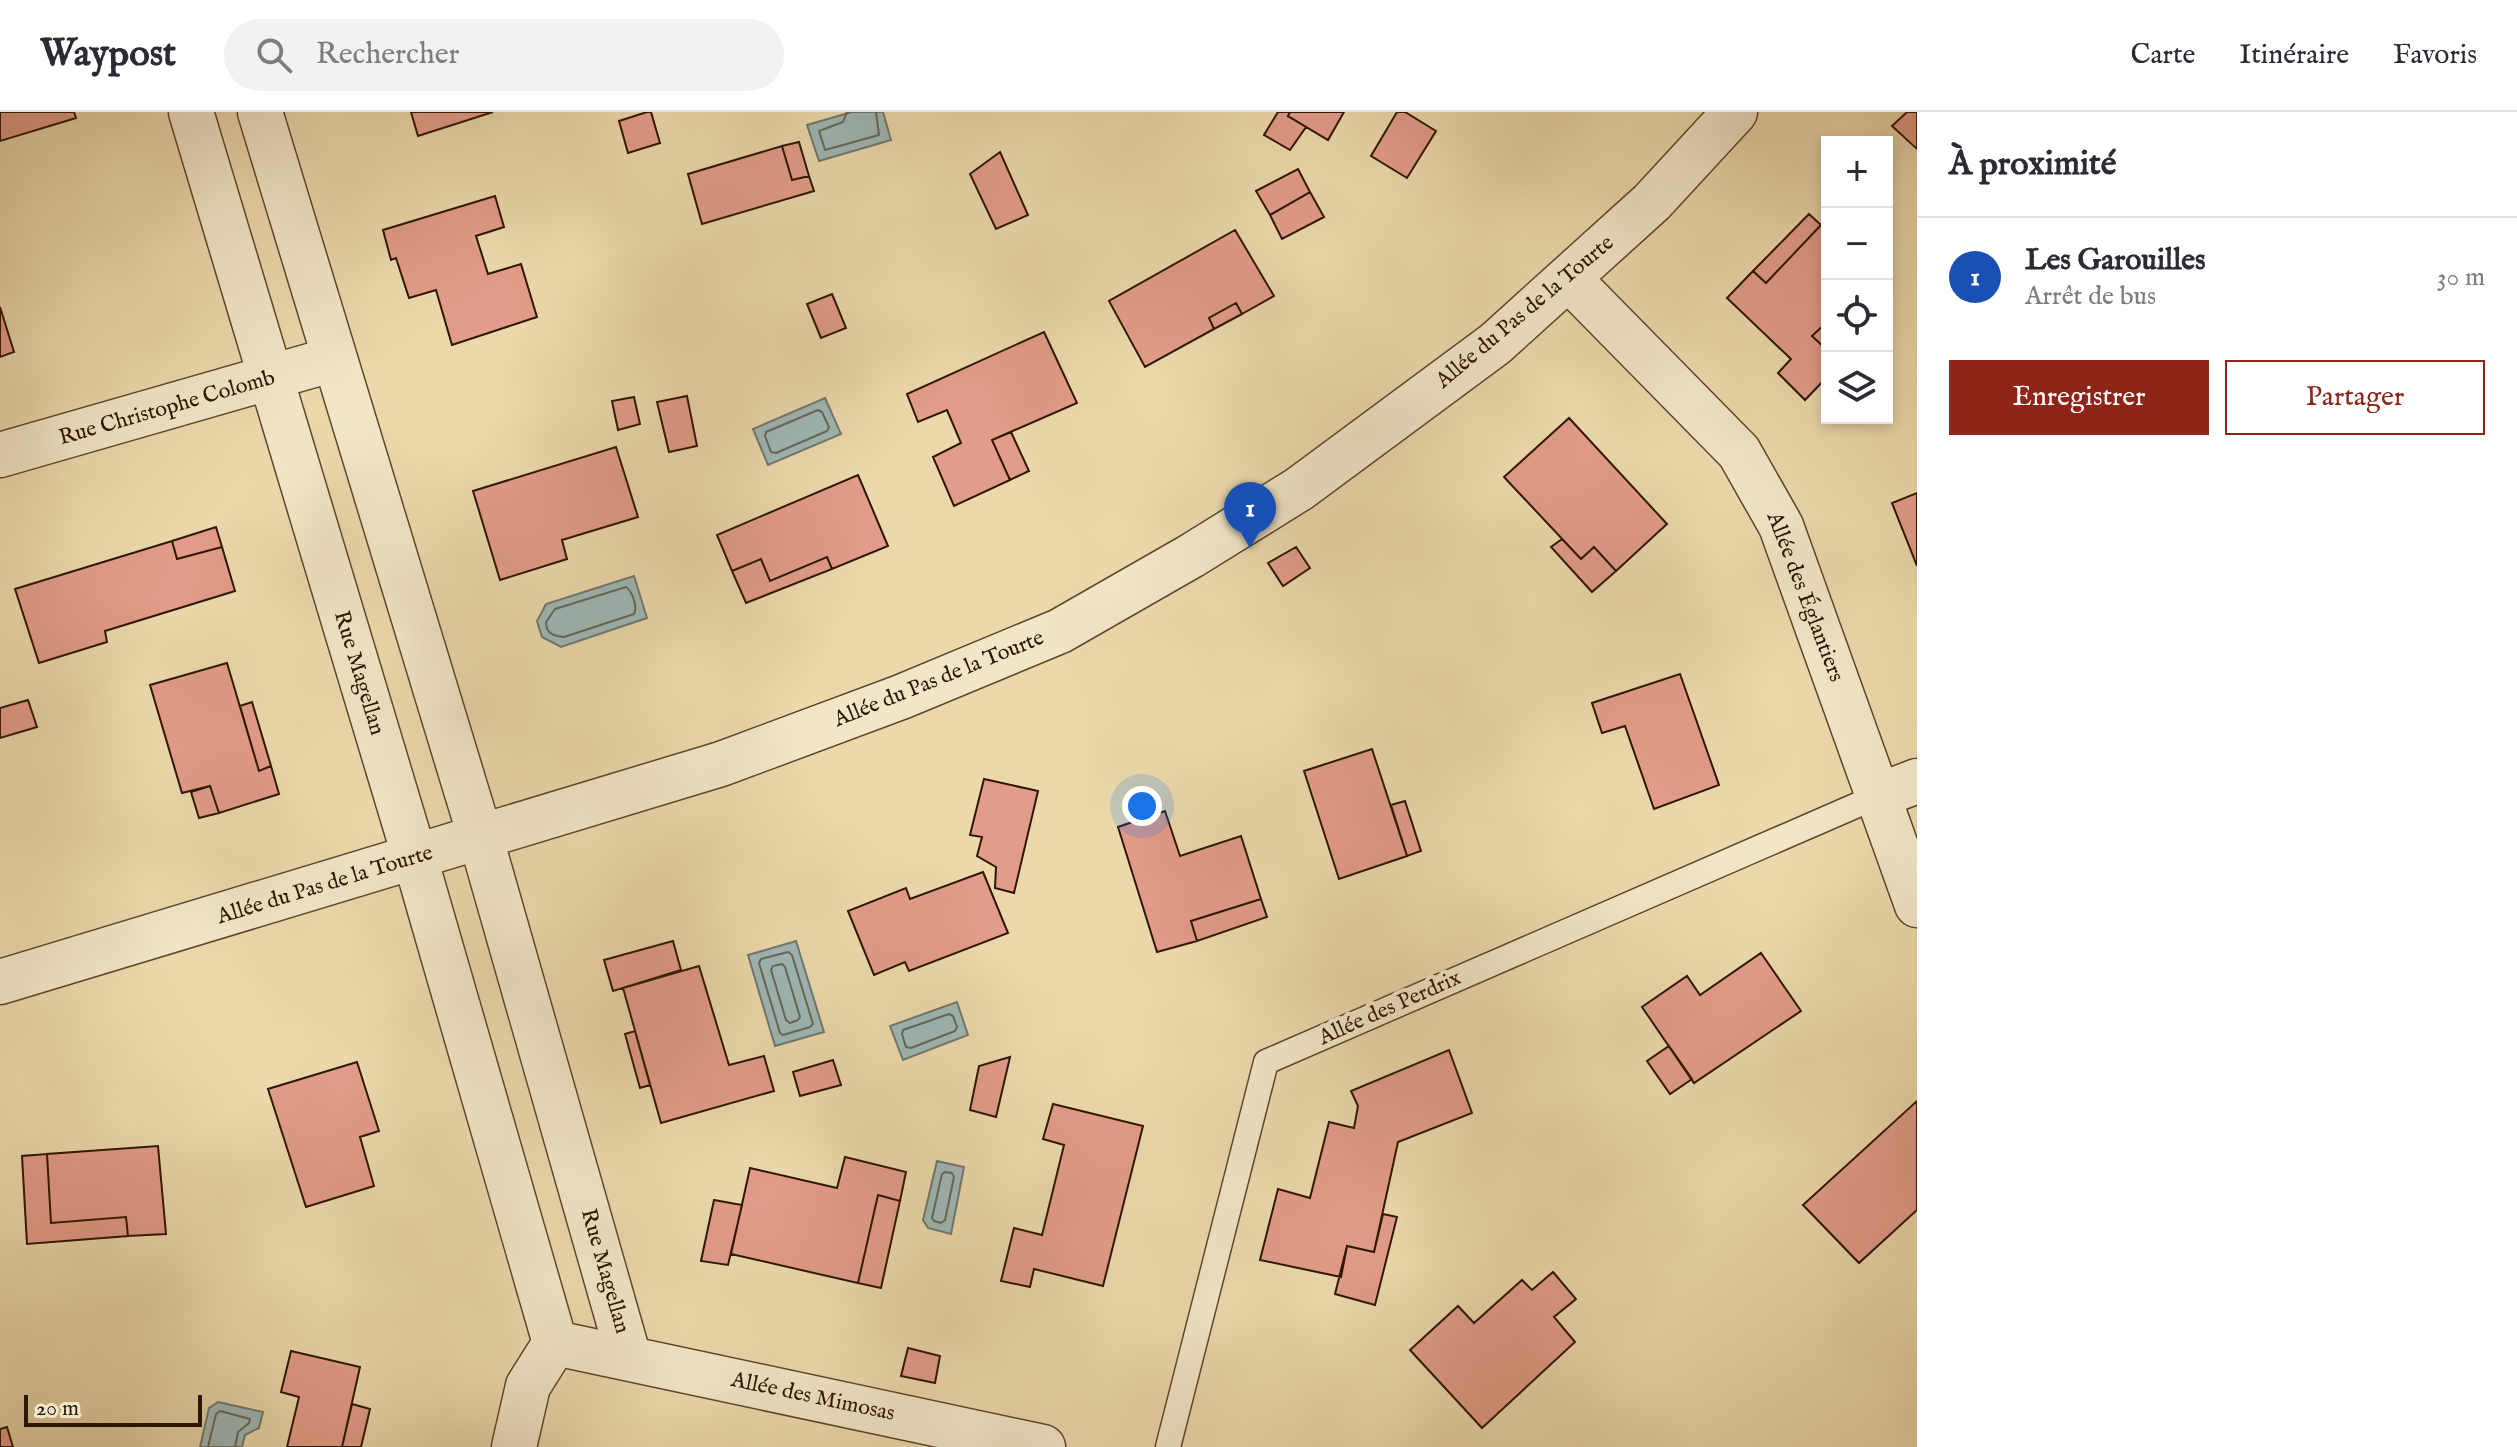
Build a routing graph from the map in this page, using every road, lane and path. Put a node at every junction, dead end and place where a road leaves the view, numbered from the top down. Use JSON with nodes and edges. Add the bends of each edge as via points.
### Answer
{"nodes":[{"id":1,"x":191,"y":112,"type":"edge"},
{"id":2,"x":260,"y":112,"type":"edge"},
{"id":3,"x":1735,"y":112,"type":"edge"},
{"id":4,"x":1568,"y":278,"type":"junction"},
{"id":5,"x":334,"y":359,"type":"junction"},
{"id":6,"x":270,"y":378,"type":"junction"},
{"id":7,"x":0,"y":455,"type":"edge"},
{"id":8,"x":1898,"y":788,"type":"edge"},
{"id":9,"x":481,"y":839,"type":"junction"},
{"id":10,"x":415,"y":858,"type":"junction"},
{"id":11,"x":1917,"y":905,"type":"edge"},
{"id":12,"x":0,"y":982,"type":"edge"},
{"id":13,"x":555,"y":1343,"type":"junction"},
{"id":14,"x":629,"y":1358,"type":"junction"},
{"id":15,"x":514,"y":1447,"type":"edge"},
{"id":16,"x":1043,"y":1447,"type":"edge"},
{"id":17,"x":1168,"y":1447,"type":"edge"}],
"edges":[{"from":1,"to":6,"type":"street","name":"Rue Magellan"},
{"from":2,"to":5,"type":"street","name":"Rue Magellan"},
{"from":3,"to":4,"type":"street","name":"Allée du Pas de la Tourte","via":[[1652,202]]},
{"from":4,"to":8,"type":"street","name":"Allée des Églantiers","via":[[1739,452],[1781,526]]},
{"from":4,"to":9,"type":"street","name":"Allée du Pas de la Tourte","via":[[1495,344],[1299,489],[1060,631],[721,764]]},
{"from":5,"to":6,"type":"street","name":"Rue Christophe Colomb"},
{"from":5,"to":9,"type":"street","name":"Rue Magellan"},
{"from":6,"to":7,"type":"street","name":"Rue Christophe Colomb"},
{"from":6,"to":10,"type":"street","name":"Rue Magellan"},
{"from":8,"to":11,"type":"street","name":"Allée des Églantiers"},
{"from":8,"to":17,"type":"lane","name":"Allée des Perdrix","via":[[1266,1062]]},
{"from":9,"to":10,"type":"street","name":"Allée du Pas de la Tourte"},
{"from":9,"to":14,"type":"street","name":"Rue Magellan"},
{"from":10,"to":12,"type":"street","name":"Allée du Pas de la Tourte"},
{"from":10,"to":13,"type":"street","name":"Rue Magellan"},
{"from":13,"to":14,"type":"street","name":"Rue Magellan"},
{"from":13,"to":15,"type":"street","via":[[528,1386]]},
{"from":14,"to":16,"type":"street","name":"Allée des Mimosas"}]}
